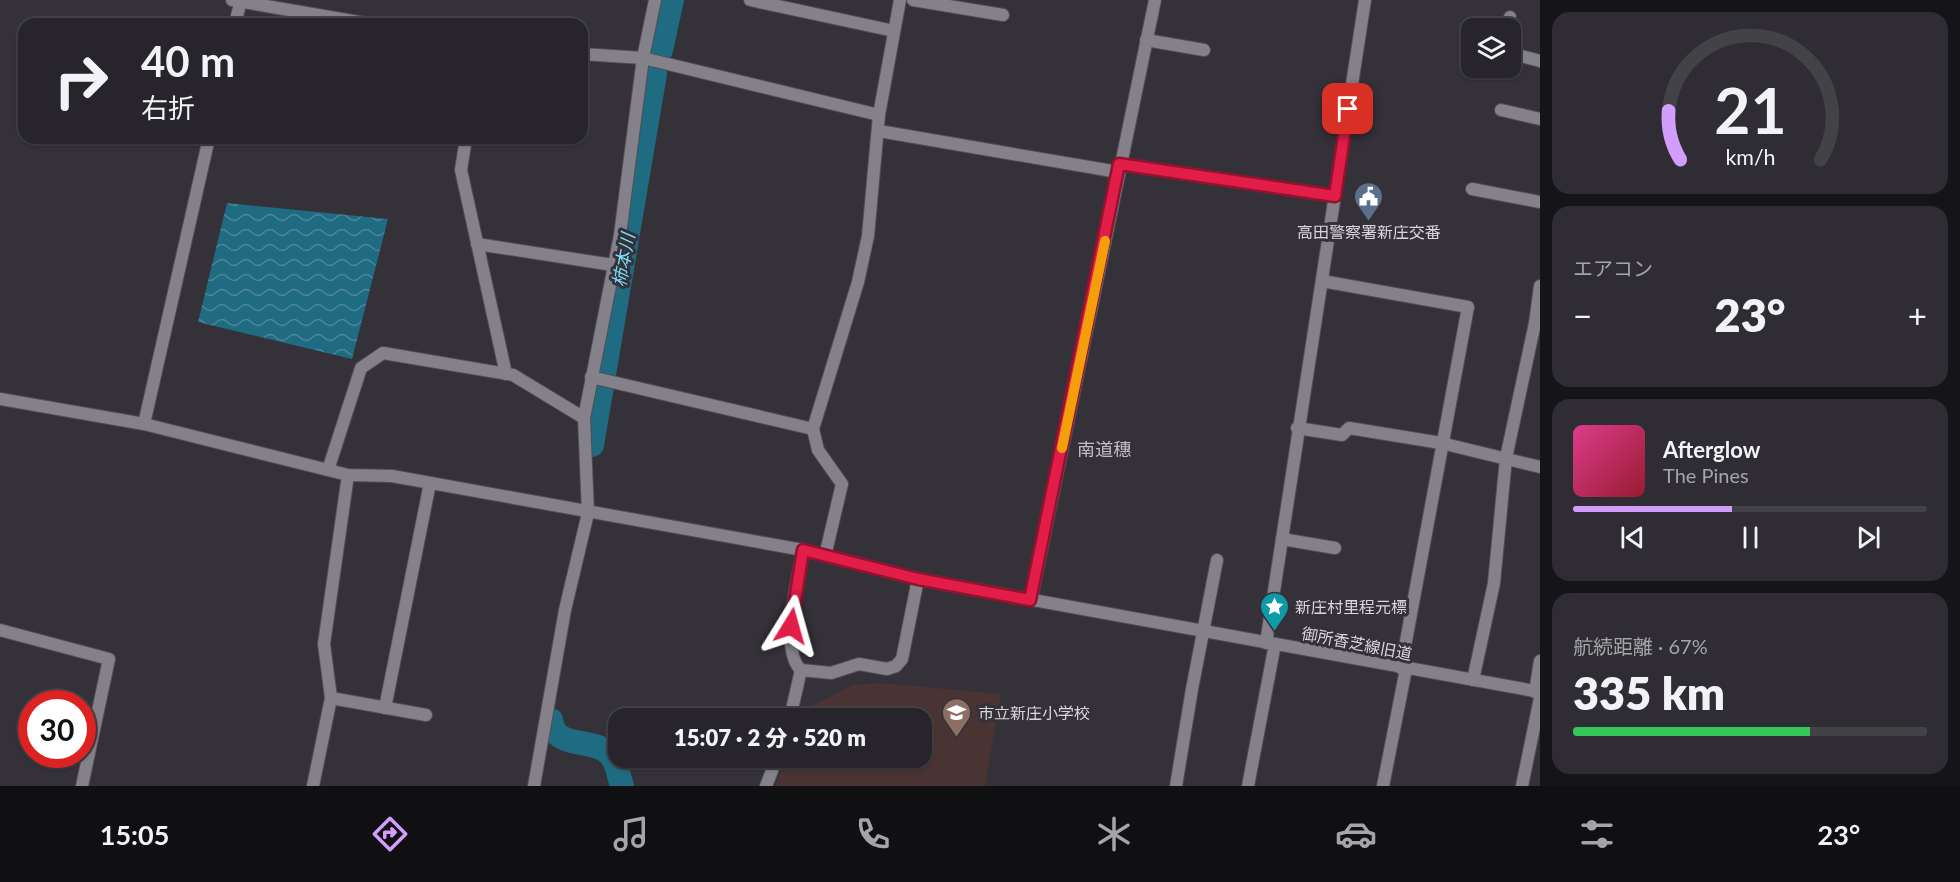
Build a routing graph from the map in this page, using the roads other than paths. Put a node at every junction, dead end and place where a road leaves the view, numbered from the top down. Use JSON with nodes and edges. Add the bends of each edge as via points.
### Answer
{"nodes":[{"id":1,"x":238,"y":0,"type":"edge"},
{"id":2,"x":655,"y":0,"type":"edge"},
{"id":3,"x":750,"y":0,"type":"edge"},
{"id":4,"x":900,"y":0,"type":"edge"},
{"id":5,"x":913,"y":0,"type":"edge"},
{"id":6,"x":1155,"y":0,"type":"edge"},
{"id":7,"x":1365,"y":0,"type":"edge"},
{"id":8,"x":1003,"y":15,"type":"dead end"},
{"id":9,"x":236,"y":18,"type":"edge"},
{"id":10,"x":337,"y":18,"type":"edge"},
{"id":11,"x":894,"y":31,"type":"junction"},
{"id":12,"x":1146,"y":40,"type":"junction"},
{"id":13,"x":1204,"y":50,"type":"dead end"},
{"id":14,"x":588,"y":54,"type":"edge"},
{"id":15,"x":1521,"y":56,"type":"edge"},
{"id":16,"x":643,"y":58,"type":"junction"},
{"id":17,"x":1540,"y":61,"type":"edge"},
{"id":18,"x":1501,"y":110,"type":"dead end"},
{"id":19,"x":879,"y":115,"type":"junction"},
{"id":20,"x":1540,"y":119,"type":"edge"},
{"id":21,"x":879,"y":131,"type":"junction"},
{"id":22,"x":208,"y":144,"type":"edge"},
{"id":23,"x":465,"y":144,"type":"edge"},
{"id":24,"x":1119,"y":168,"type":"junction"},
{"id":25,"x":1472,"y":189,"type":"dead end"},
{"id":26,"x":1335,"y":196,"type":"junction"},
{"id":27,"x":1540,"y":202,"type":"edge"},
{"id":28,"x":477,"y":244,"type":"junction"},
{"id":29,"x":613,"y":265,"type":"junction"},
{"id":30,"x":1322,"y":281,"type":"junction"},
{"id":31,"x":1540,"y":286,"type":"edge"},
{"id":32,"x":506,"y":374,"type":"junction"},
{"id":33,"x":598,"y":379,"type":"junction"},
{"id":34,"x":0,"y":399,"type":"edge"},
{"id":35,"x":584,"y":418,"type":"junction"},
{"id":36,"x":144,"y":424,"type":"junction"},
{"id":37,"x":1298,"y":428,"type":"junction"},
{"id":38,"x":813,"y":429,"type":"junction"},
{"id":39,"x":1441,"y":443,"type":"junction"},
{"id":40,"x":1506,"y":458,"type":"junction"},
{"id":41,"x":1540,"y":467,"type":"edge"},
{"id":42,"x":328,"y":470,"type":"junction"},
{"id":43,"x":348,"y":475,"type":"junction"},
{"id":44,"x":430,"y":483,"type":"junction"},
{"id":45,"x":588,"y":513,"type":"junction"},
{"id":46,"x":1282,"y":539,"type":"junction"},
{"id":47,"x":1335,"y":548,"type":"dead end"},
{"id":48,"x":803,"y":550,"type":"junction"},
{"id":49,"x":825,"y":555,"type":"junction"},
{"id":50,"x":1217,"y":560,"type":"dead end"},
{"id":51,"x":918,"y":579,"type":"junction"},
{"id":52,"x":1030,"y":600,"type":"junction"},
{"id":53,"x":0,"y":630,"type":"edge"},
{"id":54,"x":1203,"y":632,"type":"junction"},
{"id":55,"x":1270,"y":644,"type":"junction"},
{"id":56,"x":1540,"y":661,"type":"edge"},
{"id":57,"x":1403,"y":668,"type":"junction"},
{"id":58,"x":801,"y":670,"type":"junction"},
{"id":59,"x":1473,"y":680,"type":"junction"},
{"id":60,"x":1538,"y":694,"type":"edge"},
{"id":61,"x":332,"y":698,"type":"junction"},
{"id":62,"x":386,"y":708,"type":"junction"},
{"id":63,"x":792,"y":708,"type":"edge"},
{"id":64,"x":426,"y":716,"type":"dead end"},
{"id":65,"x":773,"y":768,"type":"edge"},
{"id":66,"x":82,"y":786,"type":"edge"},
{"id":67,"x":313,"y":786,"type":"edge"},
{"id":68,"x":534,"y":786,"type":"edge"},
{"id":69,"x":766,"y":786,"type":"edge"},
{"id":70,"x":1176,"y":786,"type":"edge"},
{"id":71,"x":1248,"y":786,"type":"edge"},
{"id":72,"x":1383,"y":786,"type":"edge"},
{"id":73,"x":1522,"y":786,"type":"edge"}],
"edges":[{"from":1,"to":9,"type":"street"},
{"from":1,"to":10,"type":"street"},
{"from":2,"to":16,"type":"street"},
{"from":3,"to":11,"type":"street"},
{"from":4,"to":11,"type":"street"},
{"from":5,"to":8,"type":"street"},
{"from":6,"to":12,"type":"street"},
{"from":7,"to":26,"type":"street"},
{"from":11,"to":19,"type":"street"},
{"from":12,"to":13,"type":"street"},
{"from":12,"to":24,"type":"street"},
{"from":14,"to":16,"type":"street"},
{"from":15,"to":17,"type":"street"},
{"from":16,"to":19,"type":"street"},
{"from":16,"to":29,"type":"street"},
{"from":18,"to":20,"type":"street"},
{"from":19,"to":21,"type":"street"},
{"from":21,"to":24,"type":"street"},
{"from":21,"to":38,"type":"street","via":[[868,236],[858,282]]},
{"from":22,"to":36,"type":"street"},
{"from":23,"to":28,"type":"street","via":[[461,170]]},
{"from":24,"to":26,"type":"street"},
{"from":24,"to":52,"type":"street"},
{"from":25,"to":27,"type":"street"},
{"from":26,"to":30,"type":"street"},
{"from":28,"to":29,"type":"street"},
{"from":28,"to":32,"type":"street"},
{"from":29,"to":33,"type":"street"},
{"from":30,"to":37,"type":"street"},
{"from":30,"to":39,"type":"street","via":[[1468,307]]},
{"from":31,"to":40,"type":"street"},
{"from":32,"to":35,"type":"street"},
{"from":32,"to":42,"type":"street","via":[[395,354],[383,353],[371,359],[360,368]]},
{"from":33,"to":35,"type":"street"},
{"from":33,"to":38,"type":"street"},
{"from":34,"to":36,"type":"street","name":"御所香芝線旧道"},
{"from":35,"to":45,"type":"street"},
{"from":36,"to":42,"type":"street","name":"御所香芝線旧道"},
{"from":37,"to":39,"type":"street","via":[[1342,435],[1349,428]]},
{"from":37,"to":46,"type":"street"},
{"from":38,"to":49,"type":"street","via":[[818,450],[842,484]]},
{"from":39,"to":40,"type":"street"},
{"from":39,"to":57,"type":"street"},
{"from":40,"to":41,"type":"street"},
{"from":40,"to":59,"type":"street","via":[[1494,583]]},
{"from":42,"to":43,"type":"street","name":"御所香芝線旧道"},
{"from":43,"to":44,"type":"street","name":"御所香芝線旧道","via":[[392,476]]},
{"from":43,"to":61,"type":"street","via":[[324,644]]},
{"from":44,"to":45,"type":"street","name":"御所香芝線旧道"},
{"from":44,"to":62,"type":"street"},
{"from":45,"to":48,"type":"street","name":"御所香芝線旧道"},
{"from":45,"to":68,"type":"street","via":[[565,610]]},
{"from":46,"to":47,"type":"street"},
{"from":46,"to":55,"type":"street"},
{"from":48,"to":49,"type":"street","name":"御所香芝線旧道"},
{"from":48,"to":58,"type":"street","via":[[791,626],[792,656]]},
{"from":49,"to":51,"type":"street","name":"御所香芝線旧道"},
{"from":50,"to":54,"type":"street"},
{"from":51,"to":52,"type":"street","name":"御所香芝線旧道"},
{"from":51,"to":58,"type":"street","via":[[902,659],[896,666],[887,669],[859,664],[831,673]]},
{"from":52,"to":54,"type":"street","name":"御所香芝線旧道"},
{"from":53,"to":66,"type":"street","via":[[108,659]]},
{"from":54,"to":55,"type":"street","name":"御所香芝線旧道"},
{"from":54,"to":70,"type":"street"},
{"from":55,"to":57,"type":"street","name":"御所香芝線旧道"},
{"from":55,"to":71,"type":"street"},
{"from":56,"to":60,"type":"street"},
{"from":57,"to":59,"type":"street","name":"御所香芝線旧道"},
{"from":57,"to":72,"type":"street"},
{"from":58,"to":63,"type":"street"},
{"from":59,"to":60,"type":"street","name":"御所香芝線旧道"},
{"from":60,"to":73,"type":"street"},
{"from":61,"to":62,"type":"street"},
{"from":61,"to":67,"type":"street"},
{"from":62,"to":64,"type":"street"},
{"from":65,"to":69,"type":"street"}]}
